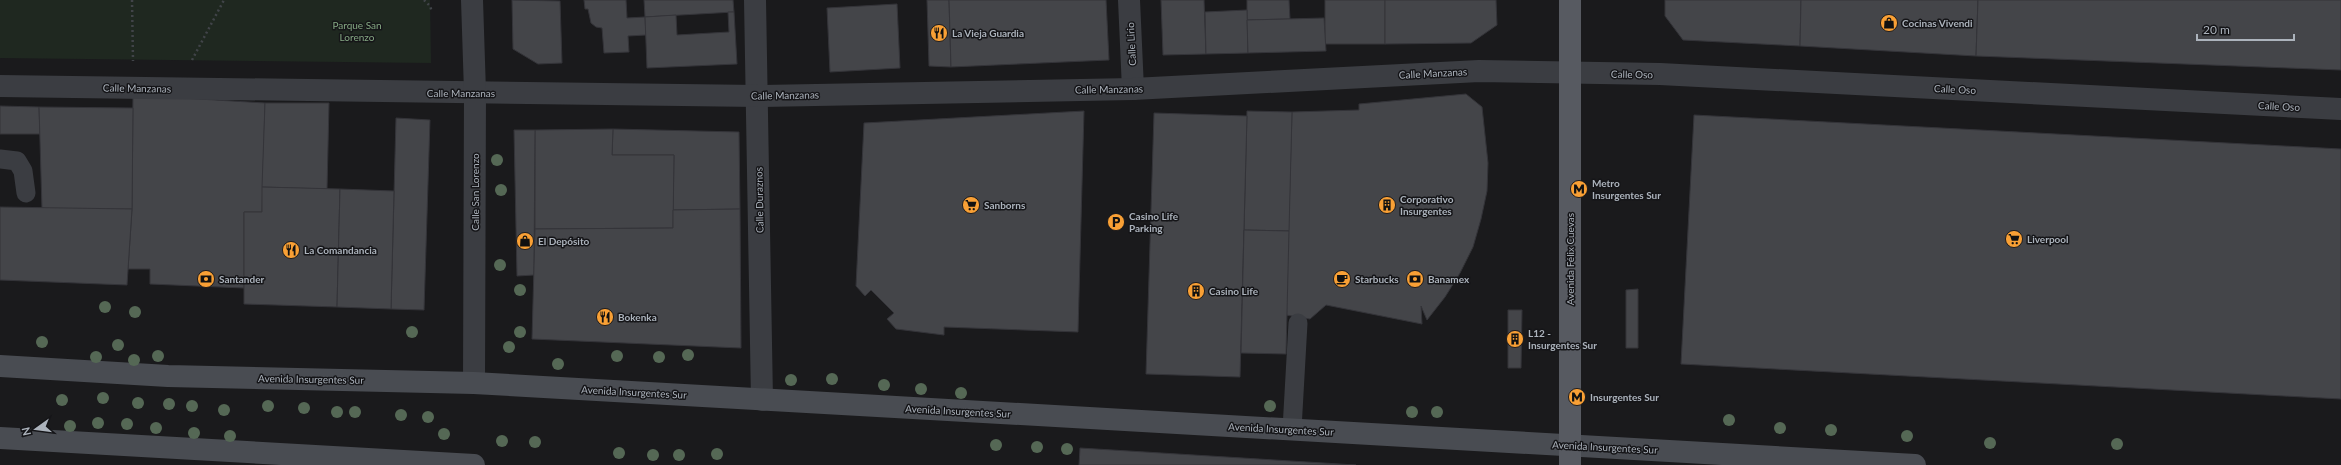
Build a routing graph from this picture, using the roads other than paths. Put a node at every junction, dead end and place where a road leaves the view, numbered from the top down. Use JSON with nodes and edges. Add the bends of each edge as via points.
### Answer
{"nodes":[{"id":1,"x":472,"y":0,"type":"edge"},
{"id":2,"x":755,"y":0,"type":"edge"},
{"id":3,"x":1129,"y":0,"type":"edge"},
{"id":4,"x":1570,"y":0,"type":"edge"},
{"id":5,"x":1570,"y":73,"type":"junction"},
{"id":6,"x":0,"y":86,"type":"edge"},
{"id":7,"x":1133,"y":89,"type":"junction"},
{"id":8,"x":475,"y":92,"type":"junction"},
{"id":9,"x":758,"y":96,"type":"junction"},
{"id":10,"x":2341,"y":109,"type":"edge"},
{"id":11,"x":0,"y":159,"type":"edge"},
{"id":12,"x":26,"y":193,"type":"dead end"},
{"id":13,"x":1298,"y":323,"type":"dead end"},
{"id":14,"x":0,"y":366,"type":"edge"},
{"id":15,"x":474,"y":383,"type":"junction"},
{"id":16,"x":762,"y":400,"type":"junction"},
{"id":17,"x":1292,"y":429,"type":"junction"},
{"id":18,"x":0,"y":438,"type":"edge"},
{"id":19,"x":1570,"y":455,"type":"edge"},
{"id":20,"x":474,"y":465,"type":"edge"},
{"id":21,"x":1915,"y":465,"type":"edge"}],
"edges":[{"from":1,"to":8,"type":"street","name":"Calle San Lorenzo"},
{"from":2,"to":9,"type":"street","name":"Calle Duraznos"},
{"from":3,"to":7,"type":"street","name":"Calle Lirio"},
{"from":4,"to":5,"type":"main road","name":"Avenida Félix Cuevas"},
{"from":5,"to":7,"type":"street","name":"Calle Manzanas","via":[[1479,71]]},
{"from":5,"to":10,"type":"street","name":"Calle Oso","via":[[1660,74]]},
{"from":5,"to":19,"type":"main road","name":"Avenida Félix Cuevas"},
{"from":6,"to":8,"type":"street","name":"Calle Manzanas"},
{"from":7,"to":9,"type":"street","name":"Calle Manzanas"},
{"from":8,"to":9,"type":"street","name":"Calle Manzanas"},
{"from":8,"to":15,"type":"street","name":"Calle San Lorenzo"},
{"from":9,"to":16,"type":"street","name":"Calle Duraznos"},
{"from":11,"to":12,"type":"lane","via":[[16,161],[23,171]]},
{"from":13,"to":17,"type":"lane"},
{"from":14,"to":15,"type":"main road","name":"Avenida Insurgentes Sur","via":[[168,376]]},
{"from":15,"to":16,"type":"main road","name":"Avenida Insurgentes Sur"},
{"from":16,"to":17,"type":"main road","name":"Avenida Insurgentes Sur"},
{"from":17,"to":19,"type":"main road","name":"Avenida Insurgentes Sur"},
{"from":18,"to":20,"type":"main road"},
{"from":19,"to":21,"type":"main road","name":"Avenida Insurgentes Sur"}]}
